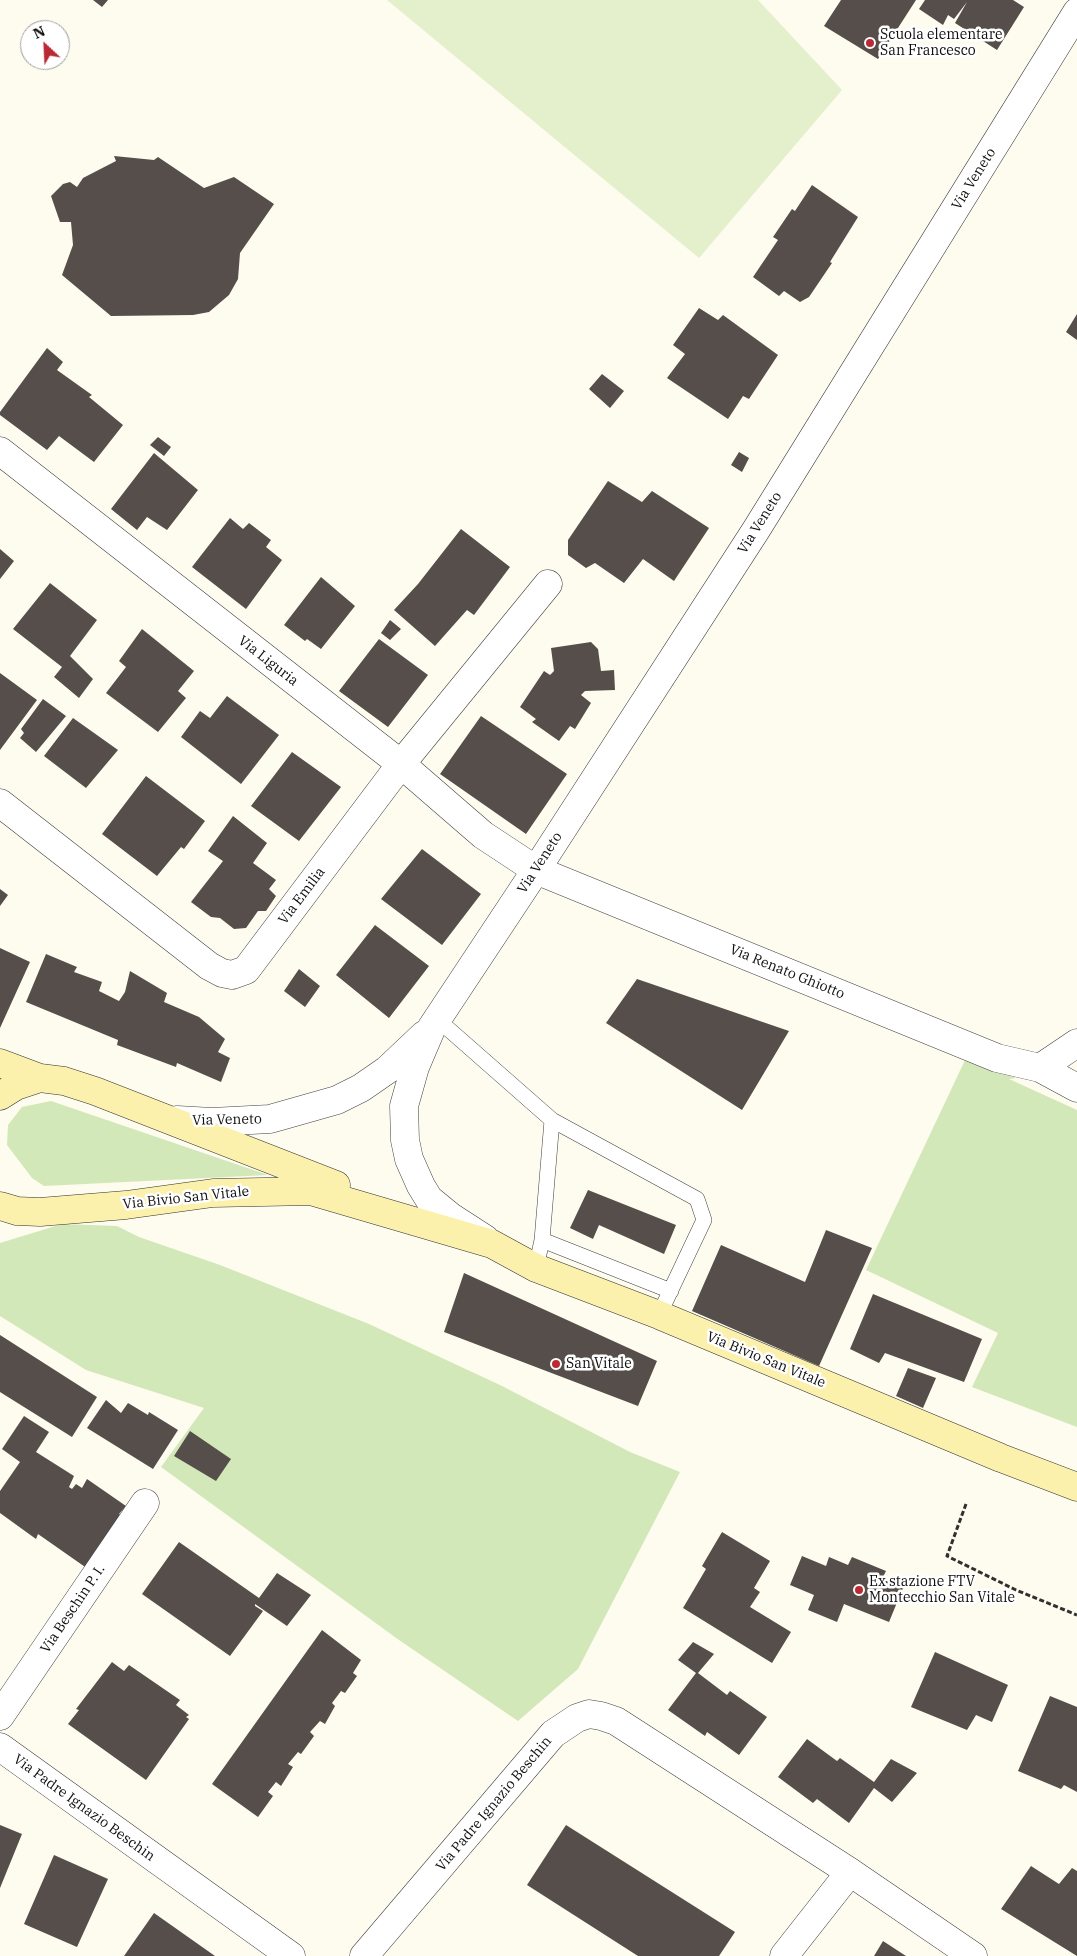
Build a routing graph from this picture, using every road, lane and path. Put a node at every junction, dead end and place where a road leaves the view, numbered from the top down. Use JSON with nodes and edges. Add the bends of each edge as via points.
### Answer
{"nodes":[{"id":1,"x":1077,"y":12,"type":"edge"},
{"id":2,"x":0,"y":451,"type":"edge"},
{"id":3,"x":548,"y":584,"type":"dead end"},
{"id":4,"x":401,"y":764,"type":"junction"},
{"id":5,"x":0,"y":803,"type":"edge"},
{"id":6,"x":536,"y":870,"type":"junction"},
{"id":7,"x":434,"y":1023,"type":"junction"},
{"id":8,"x":1077,"y":1043,"type":"edge"},
{"id":9,"x":0,"y":1062,"type":"edge"},
{"id":10,"x":1040,"y":1068,"type":"junction"},
{"id":11,"x":40,"y":1078,"type":"junction"},
{"id":12,"x":1077,"y":1088,"type":"edge"},
{"id":13,"x":0,"y":1096,"type":"edge"},
{"id":14,"x":173,"y":1120,"type":"junction"},
{"id":15,"x":552,"y":1120,"type":"junction"},
{"id":16,"x":0,"y":1206,"type":"edge"},
{"id":17,"x":40,"y":1212,"type":"junction"},
{"id":18,"x":0,"y":1214,"type":"edge"},
{"id":19,"x":456,"y":1233,"type":"junction"},
{"id":20,"x":542,"y":1240,"type":"junction"},
{"id":21,"x":492,"y":1244,"type":"junction"},
{"id":22,"x":536,"y":1268,"type":"junction"},
{"id":23,"x":671,"y":1291,"type":"junction"},
{"id":24,"x":659,"y":1316,"type":"junction"},
{"id":25,"x":1077,"y":1487,"type":"edge"},
{"id":26,"x":146,"y":1503,"type":"dead end"},
{"id":27,"x":966,"y":1504,"type":"dead end"},
{"id":28,"x":1077,"y":1615,"type":"edge"},
{"id":29,"x":0,"y":1716,"type":"edge"},
{"id":30,"x":0,"y":1747,"type":"edge"},
{"id":31,"x":850,"y":1872,"type":"junction"},
{"id":32,"x":291,"y":1956,"type":"edge"},
{"id":33,"x":364,"y":1956,"type":"edge"},
{"id":34,"x":784,"y":1956,"type":"edge"},
{"id":35,"x":973,"y":1956,"type":"edge"}],
"edges":[{"from":1,"to":6,"type":"street","name":"Via Veneto","via":[[756,530]]},
{"from":2,"to":4,"type":"street","name":"Via Liguria"},
{"from":3,"to":4,"type":"street","name":"Via Emilia"},
{"from":4,"to":5,"type":"street","name":"Via Emilia","via":[[246,970],[232,975],[209,966]]},
{"from":4,"to":6,"type":"street","name":"Via Liguria","via":[[483,836]]},
{"from":6,"to":7,"type":"street","name":"Via Veneto"},
{"from":6,"to":10,"type":"street","name":"Via Renato Ghiotto","via":[[997,1058]]},
{"from":7,"to":14,"type":"street","name":"Via Veneto","via":[[387,1070],[337,1100],[270,1119]]},
{"from":7,"to":15,"type":"lane"},
{"from":7,"to":21,"type":"street","name":"Via Veneto","via":[[415,1067],[404,1106],[409,1159],[429,1199]]},
{"from":8,"to":10,"type":"street"},
{"from":9,"to":11,"type":"main road","name":"Via Bivio San Vitale"},
{"from":10,"to":12,"type":"street","name":"Via Renato Ghiotto"},
{"from":11,"to":13,"type":"main road","name":"Via Bivio San Vitale","via":[[16,1086]]},
{"from":11,"to":14,"type":"main road","name":"Via Bivio San Vitale","via":[[64,1081]]},
{"from":14,"to":19,"type":"main road","name":"Via Bivio San Vitale"},
{"from":15,"to":20,"type":"lane"},
{"from":15,"to":23,"type":"lane","via":[[697,1199],[704,1220]]},
{"from":16,"to":17,"type":"main road","name":"Via Bivio San Vitale"},
{"from":17,"to":18,"type":"main road"},
{"from":17,"to":19,"type":"main road","name":"Via Bivio San Vitale","via":[[213,1193],[311,1191]]},
{"from":19,"to":21,"type":"main road","name":"Via Bivio San Vitale"},
{"from":20,"to":22,"type":"lane"},
{"from":20,"to":23,"type":"lane"},
{"from":21,"to":22,"type":"main road","name":"Via Bivio San Vitale"},
{"from":22,"to":24,"type":"main road","name":"Via Bivio San Vitale"},
{"from":23,"to":24,"type":"lane"},
{"from":24,"to":25,"type":"main road","name":"Via Bivio San Vitale"},
{"from":26,"to":29,"type":"street","name":"Via Beschin P. I."},
{"from":27,"to":28,"type":"path","via":[[947,1556]]},
{"from":30,"to":32,"type":"street","name":"Via Padre Ignazio Beschin"},
{"from":31,"to":33,"type":"street","name":"Via Padre Ignazio Beschin","via":[[616,1721],[589,1714],[552,1734]]},
{"from":31,"to":34,"type":"street"},
{"from":31,"to":35,"type":"street","name":"Via Padre Ignazio Beschin"}]}
